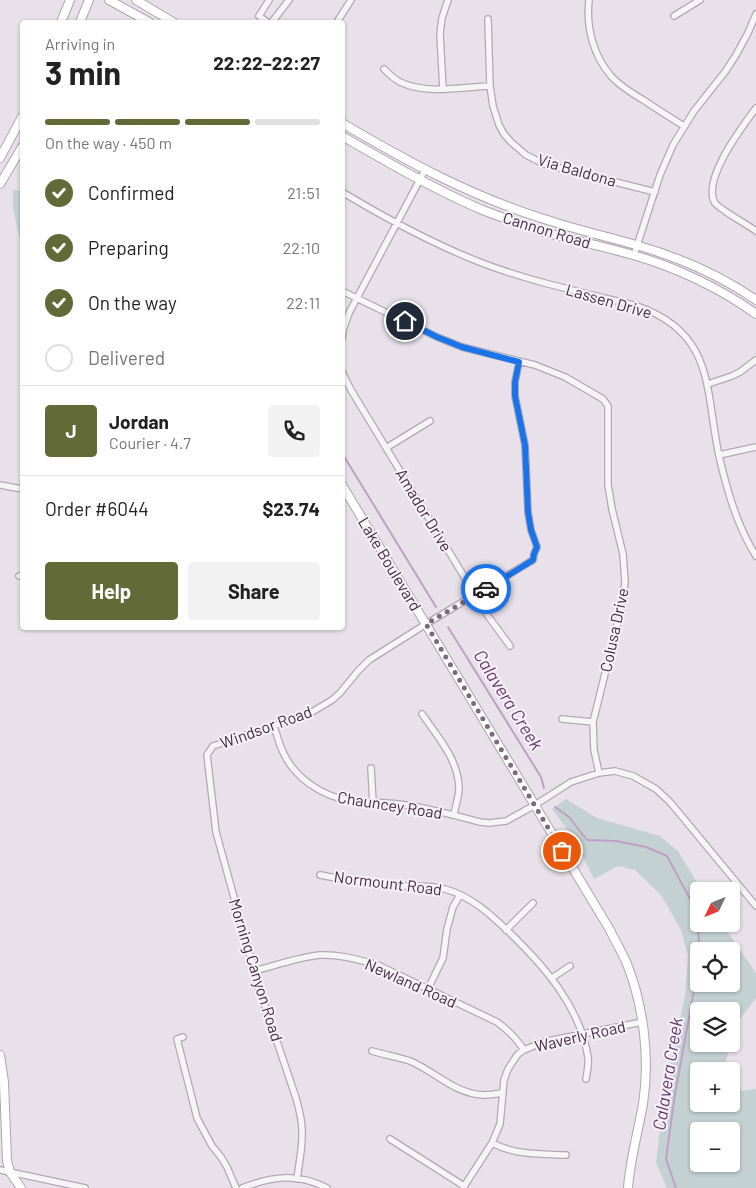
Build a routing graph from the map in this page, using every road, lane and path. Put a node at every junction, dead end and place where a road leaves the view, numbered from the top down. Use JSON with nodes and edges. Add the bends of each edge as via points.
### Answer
{"nodes":[{"id":1,"x":70,"y":0,"type":"edge"},
{"id":2,"x":88,"y":0,"type":"edge"},
{"id":3,"x":109,"y":0,"type":"edge"},
{"id":4,"x":136,"y":0,"type":"edge"},
{"id":5,"x":270,"y":0,"type":"edge"},
{"id":6,"x":289,"y":0,"type":"edge"},
{"id":7,"x":351,"y":0,"type":"edge"},
{"id":8,"x":448,"y":0,"type":"edge"},
{"id":9,"x":589,"y":0,"type":"edge"},
{"id":10,"x":700,"y":0,"type":"edge"},
{"id":11,"x":756,"y":14,"type":"edge"},
{"id":12,"x":674,"y":16,"type":"dead end"},
{"id":13,"x":488,"y":18,"type":"dead end"},
{"id":14,"x":62,"y":20,"type":"edge"},
{"id":15,"x":81,"y":20,"type":"edge"},
{"id":16,"x":145,"y":20,"type":"edge"},
{"id":17,"x":170,"y":20,"type":"edge"},
{"id":18,"x":264,"y":20,"type":"edge"},
{"id":19,"x":274,"y":20,"type":"edge"},
{"id":20,"x":338,"y":20,"type":"edge"},
{"id":21,"x":384,"y":70,"type":"dead end"},
{"id":22,"x":490,"y":86,"type":"junction"},
{"id":23,"x":443,"y":89,"type":"junction"},
{"id":24,"x":756,"y":108,"type":"edge"},
{"id":25,"x":20,"y":121,"type":"edge"},
{"id":26,"x":345,"y":125,"type":"edge"},
{"id":27,"x":684,"y":126,"type":"junction"},
{"id":28,"x":345,"y":138,"type":"edge"},
{"id":29,"x":20,"y":150,"type":"edge"},
{"id":30,"x":0,"y":158,"type":"edge"},
{"id":31,"x":425,"y":170,"type":"junction"},
{"id":32,"x":420,"y":180,"type":"junction"},
{"id":33,"x":0,"y":184,"type":"edge"},
{"id":34,"x":655,"y":192,"type":"junction"},
{"id":35,"x":345,"y":194,"type":"edge"},
{"id":36,"x":397,"y":224,"type":"junction"},
{"id":37,"x":756,"y":230,"type":"edge"},
{"id":38,"x":638,"y":245,"type":"junction"},
{"id":39,"x":634,"y":255,"type":"junction"},
{"id":40,"x":345,"y":292,"type":"edge"},
{"id":41,"x":357,"y":298,"type":"junction"},
{"id":42,"x":756,"y":300,"type":"edge"},
{"id":43,"x":756,"y":314,"type":"edge"},
{"id":44,"x":345,"y":324,"type":"edge"},
{"id":45,"x":756,"y":360,"type":"edge"},
{"id":46,"x":519,"y":362,"type":"junction"},
{"id":47,"x":345,"y":378,"type":"edge"},
{"id":48,"x":708,"y":384,"type":"junction"},
{"id":49,"x":430,"y":422,"type":"dead end"},
{"id":50,"x":756,"y":446,"type":"edge"},
{"id":51,"x":386,"y":448,"type":"junction"},
{"id":52,"x":719,"y":455,"type":"junction"},
{"id":53,"x":0,"y":484,"type":"edge"},
{"id":54,"x":20,"y":489,"type":"edge"},
{"id":55,"x":345,"y":490,"type":"edge"},
{"id":56,"x":756,"y":556,"type":"edge"},
{"id":57,"x":475,"y":596,"type":"junction"},
{"id":58,"x":426,"y":624,"type":"junction"},
{"id":59,"x":510,"y":646,"type":"dead end"},
{"id":60,"x":422,"y":714,"type":"dead end"},
{"id":61,"x":562,"y":719,"type":"dead end"},
{"id":62,"x":593,"y":722,"type":"junction"},
{"id":63,"x":274,"y":726,"type":"junction"},
{"id":64,"x":207,"y":760,"type":"joint"},
{"id":65,"x":371,"y":768,"type":"dead end"},
{"id":66,"x":600,"y":773,"type":"junction"},
{"id":67,"x":373,"y":803,"type":"junction"},
{"id":68,"x":535,"y":805,"type":"junction"},
{"id":69,"x":454,"y":816,"type":"junction"},
{"id":70,"x":320,"y":875,"type":"dead end"},
{"id":71,"x":460,"y":896,"type":"junction"},
{"id":72,"x":533,"y":903,"type":"dead end"},
{"id":73,"x":756,"y":906,"type":"edge"},
{"id":74,"x":506,"y":930,"type":"junction"},
{"id":75,"x":570,"y":966,"type":"dead end"},
{"id":76,"x":254,"y":971,"type":"junction"},
{"id":77,"x":552,"y":978,"type":"junction"},
{"id":78,"x":428,"y":989,"type":"junction"},
{"id":79,"x":642,"y":1022,"type":"junction"},
{"id":80,"x":582,"y":1035,"type":"junction"},
{"id":81,"x":182,"y":1037,"type":"dead end"},
{"id":82,"x":524,"y":1050,"type":"junction"},
{"id":83,"x":372,"y":1052,"type":"dead end"},
{"id":84,"x":0,"y":1055,"type":"edge"},
{"id":85,"x":586,"y":1079,"type":"dead end"},
{"id":86,"x":502,"y":1093,"type":"junction"},
{"id":87,"x":390,"y":1139,"type":"dead end"},
{"id":88,"x":492,"y":1143,"type":"junction"},
{"id":89,"x":566,"y":1156,"type":"dead end"},
{"id":90,"x":0,"y":1170,"type":"edge"},
{"id":91,"x":10,"y":1172,"type":"junction"},
{"id":92,"x":297,"y":1179,"type":"junction"},
{"id":93,"x":464,"y":1187,"type":"edge"},
{"id":94,"x":21,"y":1188,"type":"edge"},
{"id":95,"x":85,"y":1188,"type":"edge"},
{"id":96,"x":236,"y":1188,"type":"edge"},
{"id":97,"x":242,"y":1188,"type":"edge"},
{"id":98,"x":327,"y":1188,"type":"edge"},
{"id":99,"x":628,"y":1188,"type":"edge"}],
"edges":[{"from":1,"to":14,"type":"main road"},
{"from":2,"to":15,"type":"main road"},
{"from":3,"to":16,"type":"main road"},
{"from":4,"to":17,"type":"main road"},
{"from":5,"to":18,"type":"street","via":[[259,16]]},
{"from":6,"to":19,"type":"street"},
{"from":7,"to":20,"type":"street"},
{"from":8,"to":23,"type":"street","via":[[440,34]]},
{"from":9,"to":27,"type":"street","via":[[590,37],[611,76],[626,90]]},
{"from":10,"to":12,"type":"street"},
{"from":11,"to":27,"type":"street","via":[[736,55]]},
{"from":13,"to":22,"type":"street","name":"Via Baldona"},
{"from":21,"to":23,"type":"street","via":[[398,82]]},
{"from":22,"to":23,"type":"street"},
{"from":22,"to":34,"type":"street","name":"Via Baldona","via":[[499,125],[526,155],[544,164]]},
{"from":24,"to":37,"type":"street","via":[[723,156],[712,195],[716,205]]},
{"from":25,"to":30,"type":"main road"},
{"from":26,"to":31,"type":"main road","name":"Cannon Road"},
{"from":27,"to":34,"type":"street","via":[[672,145]]},
{"from":28,"to":32,"type":"main road","name":"Cannon Road"},
{"from":29,"to":33,"type":"main road"},
{"from":31,"to":32,"type":"street"},
{"from":31,"to":38,"type":"main road","name":"Cannon Road","via":[[486,199],[545,220]]},
{"from":32,"to":36,"type":"street"},
{"from":32,"to":39,"type":"main road","name":"Cannon Road","via":[[482,210],[542,231]]},
{"from":34,"to":38,"type":"street"},
{"from":35,"to":36,"type":"street","name":"Lassen Drive"},
{"from":36,"to":41,"type":"street"},
{"from":36,"to":48,"type":"street","name":"Lassen Drive","via":[[482,263],[532,280],[649,310],[673,324],[691,343]]},
{"from":38,"to":39,"type":"street"},
{"from":38,"to":42,"type":"main road","name":"Cannon Road","via":[[712,274]]},
{"from":39,"to":43,"type":"main road","name":"Cannon Road","via":[[669,267]]},
{"from":40,"to":41,"type":"street"},
{"from":41,"to":44,"type":"street"},
{"from":41,"to":46,"type":"street","via":[[462,347]]},
{"from":45,"to":48,"type":"street","via":[[732,376]]},
{"from":46,"to":57,"type":"street","name":"Windsor Road","via":[[515,396],[525,445],[528,512],[537,547],[533,560]]},
{"from":46,"to":62,"type":"street","name":"Colusa Drive","via":[[565,377],[604,399],[608,406],[608,485],[623,554],[625,582]]},
{"from":47,"to":51,"type":"street","name":"Amador Drive"},
{"from":48,"to":52,"type":"street","name":"Lassen Drive"},
{"from":49,"to":51,"type":"street"},
{"from":50,"to":52,"type":"street"},
{"from":51,"to":57,"type":"street","name":"Amador Drive"},
{"from":52,"to":56,"type":"street","name":"Lassen Drive","via":[[730,497]]},
{"from":53,"to":54,"type":"street"},
{"from":55,"to":58,"type":"main road","name":"Lake Boulevard"},
{"from":57,"to":58,"type":"street","name":"Windsor Road"},
{"from":57,"to":59,"type":"street","name":"Amador Drive"},
{"from":58,"to":63,"type":"street","name":"Windsor Road","via":[[369,660],[332,700],[307,715]]},
{"from":58,"to":68,"type":"main road","name":"Lake Boulevard"},
{"from":60,"to":69,"type":"street","via":[[455,766],[459,790]]},
{"from":61,"to":62,"type":"street"},
{"from":62,"to":66,"type":"street","name":"Colusa Drive","via":[[594,750]]},
{"from":63,"to":64,"type":"street","name":"Windsor Road","via":[[213,746]]},
{"from":63,"to":67,"type":"street","name":"Chauncey Road","via":[[282,751],[302,778],[336,798]]},
{"from":64,"to":76,"type":"street","name":"Morning Canyon Road","via":[[216,832]]},
{"from":65,"to":67,"type":"street"},
{"from":66,"to":68,"type":"street","name":"Chauncey Road","via":[[571,782]]},
{"from":66,"to":73,"type":"street","name":"Chauncey Road","via":[[614,771],[633,776],[656,789]]},
{"from":67,"to":69,"type":"street","name":"Chauncey Road","via":[[425,808]]},
{"from":68,"to":69,"type":"street","name":"Chauncey Road","via":[[506,821],[489,823]]},
{"from":68,"to":79,"type":"main road","name":"Lake Boulevard","via":[[626,962]]},
{"from":70,"to":71,"type":"street","name":"Normount Road","via":[[387,886],[445,889]]},
{"from":71,"to":74,"type":"street","name":"Normount Road","via":[[490,914]]},
{"from":71,"to":78,"type":"street","via":[[447,929],[444,958]]},
{"from":72,"to":74,"type":"street"},
{"from":74,"to":77,"type":"street","name":"Normount Road"},
{"from":75,"to":77,"type":"street"},
{"from":76,"to":78,"type":"street","name":"Newland Road","via":[[320,955],[338,956],[378,965]]},
{"from":76,"to":92,"type":"street","name":"Morning Canyon Road","via":[[300,1113],[302,1136]]},
{"from":77,"to":80,"type":"street","name":"Normount Road","via":[[571,1007]]},
{"from":78,"to":82,"type":"street","name":"Newland Road","via":[[497,1022]]},
{"from":79,"to":80,"type":"street","name":"Waverly Road"},
{"from":79,"to":99,"type":"main road","name":"Lake Boulevard","via":[[646,1066],[643,1103]]},
{"from":80,"to":82,"type":"street","name":"Waverly Road","via":[[543,1042]]},
{"from":80,"to":85,"type":"street","name":"Normount Road","via":[[588,1058]]},
{"from":81,"to":96,"type":"street","via":[[177,1039],[197,1118]]},
{"from":82,"to":86,"type":"street","name":"Waverly Road","via":[[508,1069]]},
{"from":83,"to":86,"type":"street","via":[[408,1061],[466,1092]]},
{"from":84,"to":91,"type":"main road"},
{"from":86,"to":88,"type":"street","name":"Waverly Road","via":[[500,1124]]},
{"from":87,"to":93,"type":"street"},
{"from":88,"to":89,"type":"street","via":[[521,1153]]},
{"from":88,"to":93,"type":"street","name":"Waverly Road"},
{"from":90,"to":91,"type":"street"},
{"from":91,"to":94,"type":"main road"},
{"from":91,"to":95,"type":"street"},
{"from":92,"to":97,"type":"street","via":[[278,1178]]},
{"from":92,"to":98,"type":"street"}]}
